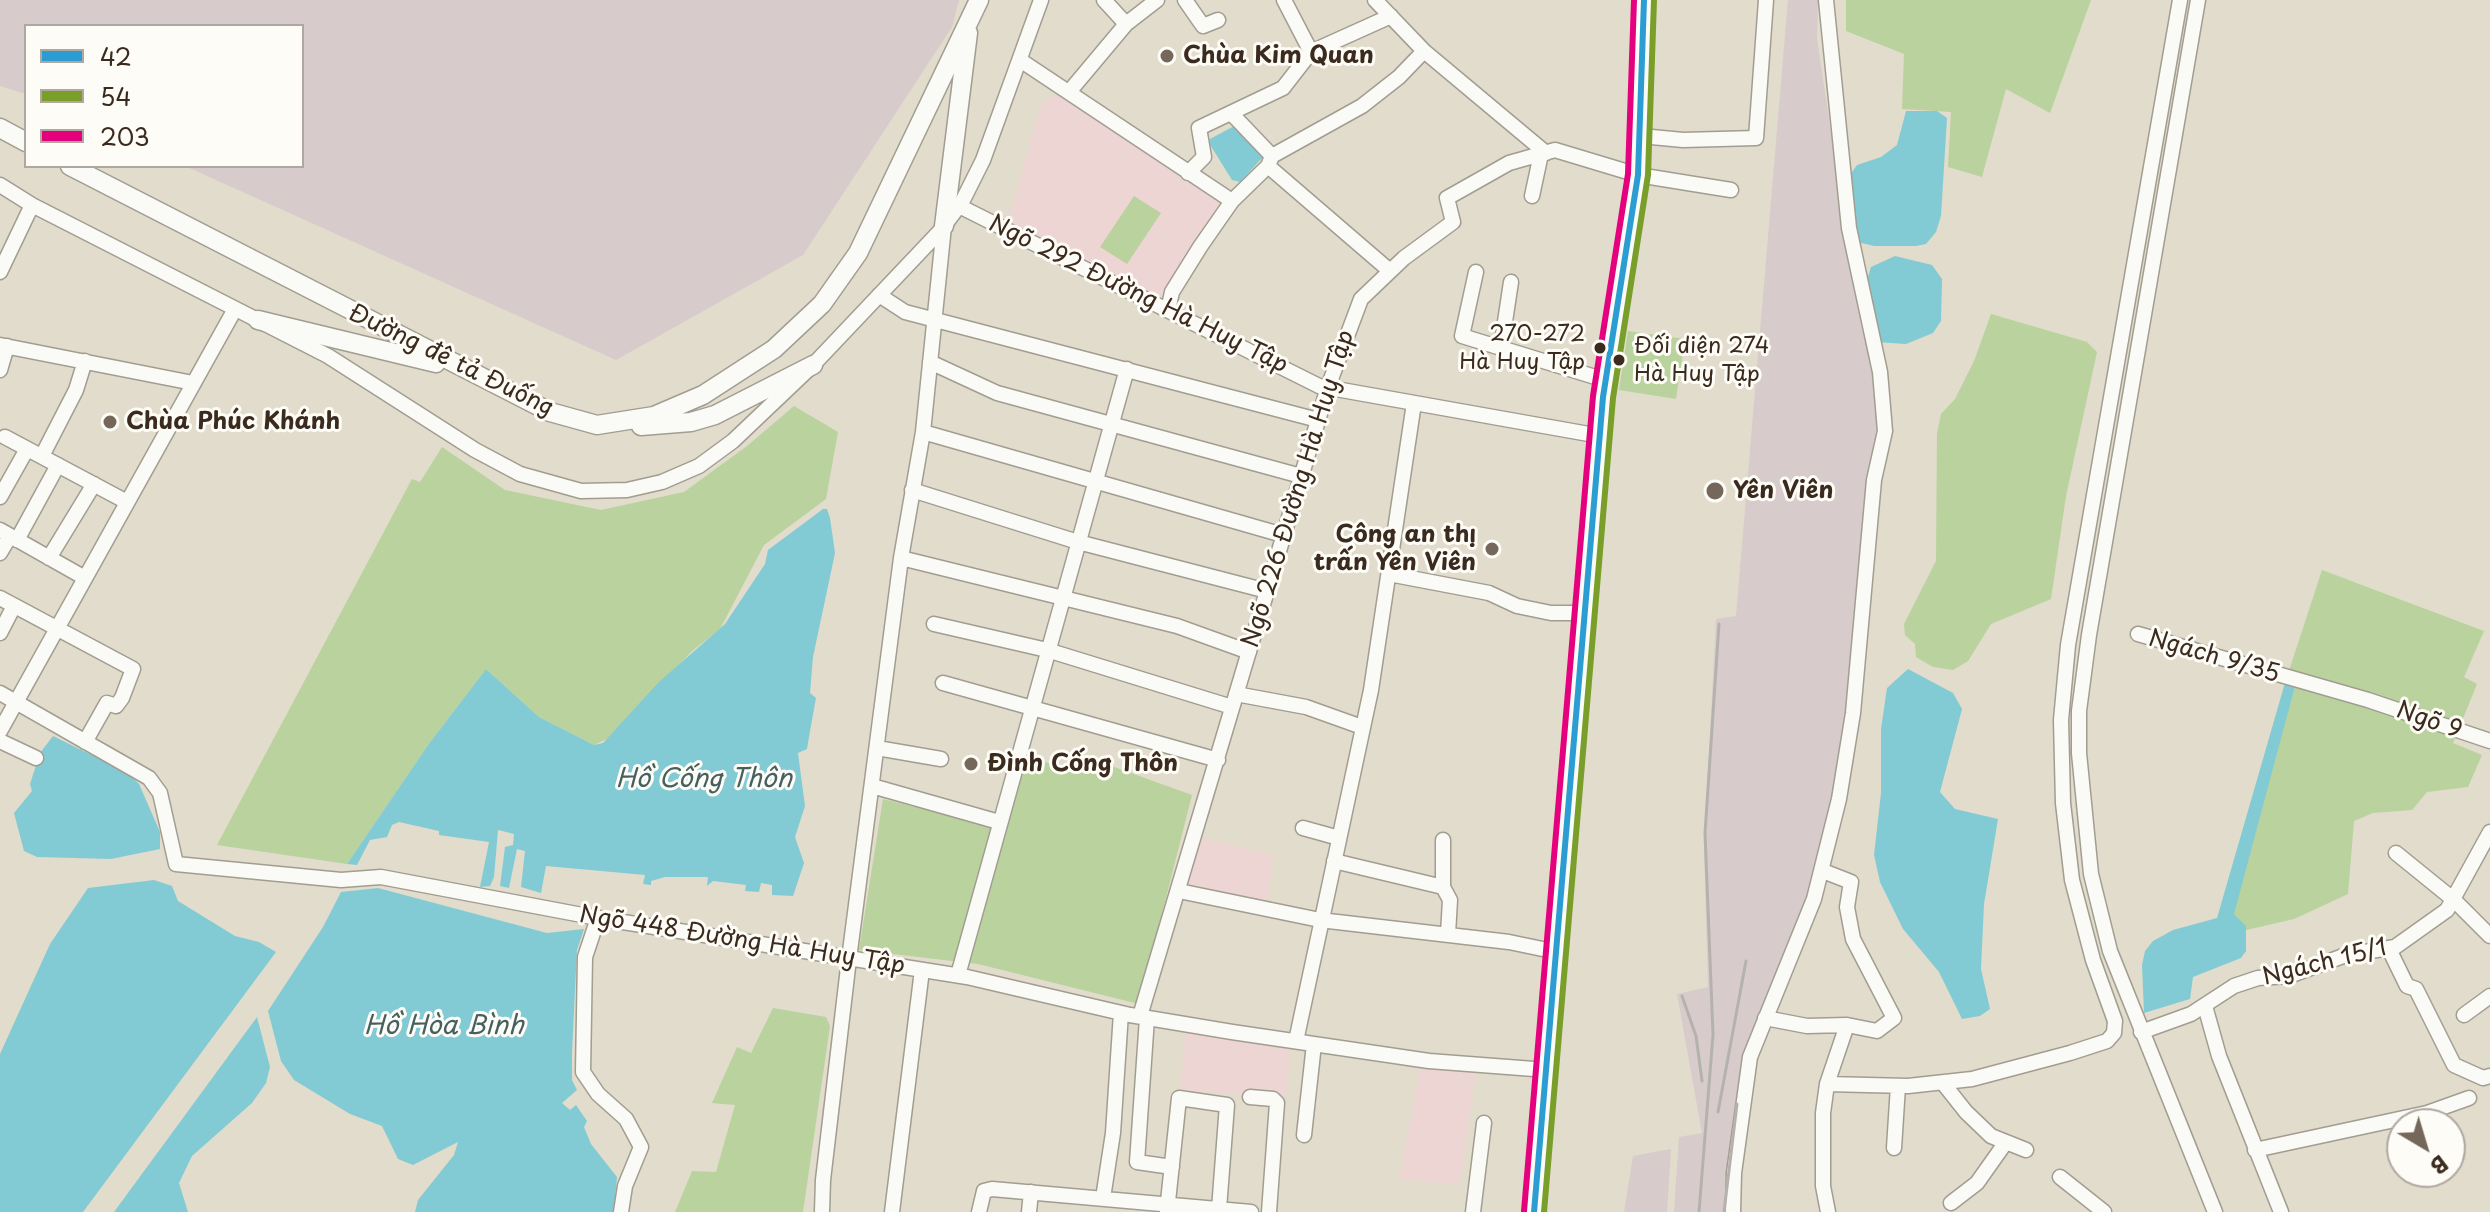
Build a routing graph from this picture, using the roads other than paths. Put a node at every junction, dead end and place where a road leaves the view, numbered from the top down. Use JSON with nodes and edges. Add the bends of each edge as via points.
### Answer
{"nodes":[{"id":1,"x":979,"y":0,"type":"edge"},
{"id":2,"x":1041,"y":0,"type":"edge"},
{"id":3,"x":1104,"y":0,"type":"edge"},
{"id":4,"x":1157,"y":0,"type":"edge"},
{"id":5,"x":1185,"y":0,"type":"edge"},
{"id":6,"x":1284,"y":0,"type":"edge"},
{"id":7,"x":1375,"y":0,"type":"edge"},
{"id":8,"x":1644,"y":0,"type":"edge"},
{"id":9,"x":1766,"y":0,"type":"edge"},
{"id":10,"x":1826,"y":0,"type":"edge"},
{"id":11,"x":2180,"y":0,"type":"edge"},
{"id":12,"x":2198,"y":0,"type":"edge"},
{"id":13,"x":1391,"y":16,"type":"junction"},
{"id":14,"x":970,"y":18,"type":"junction"},
{"id":15,"x":1218,"y":20,"type":"dead end"},
{"id":16,"x":1126,"y":24,"type":"junction"},
{"id":17,"x":1424,"y":51,"type":"junction"},
{"id":18,"x":1311,"y":52,"type":"junction"},
{"id":19,"x":1020,"y":60,"type":"junction"},
{"id":20,"x":1069,"y":92,"type":"junction"},
{"id":21,"x":1231,"y":113,"type":"junction"},
{"id":22,"x":0,"y":128,"type":"edge"},
{"id":23,"x":2158,"y":128,"type":"junction"},
{"id":24,"x":2176,"y":131,"type":"junction"},
{"id":25,"x":1641,"y":136,"type":"junction"},
{"id":26,"x":24,"y":141,"type":"edge"},
{"id":27,"x":1544,"y":153,"type":"junction"},
{"id":28,"x":1270,"y":161,"type":"junction"},
{"id":29,"x":74,"y":168,"type":"edge"},
{"id":30,"x":1188,"y":173,"type":"junction"},
{"id":31,"x":1638,"y":175,"type":"junction"},
{"id":32,"x":0,"y":185,"type":"edge"},
{"id":33,"x":1731,"y":190,"type":"dead end"},
{"id":34,"x":1532,"y":196,"type":"dead end"},
{"id":35,"x":1232,"y":201,"type":"junction"},
{"id":36,"x":32,"y":205,"type":"junction"},
{"id":37,"x":959,"y":206,"type":"junction"},
{"id":38,"x":944,"y":226,"type":"junction"},
{"id":39,"x":1390,"y":271,"type":"junction"},
{"id":40,"x":0,"y":272,"type":"edge"},
{"id":41,"x":1476,"y":272,"type":"dead end"},
{"id":42,"x":1511,"y":282,"type":"dead end"},
{"id":43,"x":879,"y":295,"type":"junction"},
{"id":44,"x":235,"y":309,"type":"junction"},
{"id":45,"x":1168,"y":310,"type":"junction"},
{"id":46,"x":936,"y":318,"type":"junction"},
{"id":47,"x":258,"y":320,"type":"junction"},
{"id":48,"x":3,"y":345,"type":"edge"},
{"id":49,"x":1501,"y":348,"type":"junction"},
{"id":50,"x":85,"y":361,"type":"junction"},
{"id":51,"x":930,"y":362,"type":"junction"},
{"id":52,"x":813,"y":365,"type":"junction"},
{"id":53,"x":1127,"y":369,"type":"junction"},
{"id":54,"x":0,"y":370,"type":"edge"},
{"id":55,"x":466,"y":370,"type":"junction"},
{"id":56,"x":1605,"y":380,"type":"junction"},
{"id":57,"x":193,"y":383,"type":"junction"},
{"id":58,"x":1328,"y":387,"type":"junction"},
{"id":59,"x":1414,"y":403,"type":"junction"},
{"id":60,"x":1318,"y":420,"type":"junction"},
{"id":61,"x":1109,"y":424,"type":"junction"},
{"id":62,"x":597,"y":425,"type":"junction"},
{"id":63,"x":923,"y":432,"type":"junction"},
{"id":64,"x":1600,"y":436,"type":"junction"},
{"id":65,"x":5,"y":437,"type":"dead end"},
{"id":66,"x":27,"y":449,"type":"junction"},
{"id":67,"x":42,"y":456,"type":"junction"},
{"id":68,"x":58,"y":465,"type":"junction"},
{"id":69,"x":1301,"y":476,"type":"junction"},
{"id":70,"x":1096,"y":481,"type":"junction"},
{"id":71,"x":94,"y":484,"type":"junction"},
{"id":72,"x":912,"y":490,"type":"junction"},
{"id":73,"x":0,"y":497,"type":"edge"},
{"id":74,"x":127,"y":502,"type":"junction"},
{"id":75,"x":9,"y":535,"type":"edge"},
{"id":76,"x":1283,"y":535,"type":"junction"},
{"id":77,"x":1078,"y":542,"type":"junction"},
{"id":78,"x":0,"y":553,"type":"edge"},
{"id":79,"x":49,"y":558,"type":"junction"},
{"id":80,"x":901,"y":558,"type":"junction"},
{"id":81,"x":1389,"y":574,"type":"junction"},
{"id":82,"x":85,"y":578,"type":"junction"},
{"id":83,"x":1267,"y":591,"type":"junction"},
{"id":84,"x":1062,"y":597,"type":"junction"},
{"id":85,"x":0,"y":598,"type":"edge"},
{"id":86,"x":14,"y":606,"type":"junction"},
{"id":87,"x":1585,"y":613,"type":"junction"},
{"id":88,"x":934,"y":624,"type":"dead end"},
{"id":89,"x":56,"y":627,"type":"junction"},
{"id":90,"x":0,"y":633,"type":"edge"},
{"id":91,"x":2138,"y":634,"type":"dead end"},
{"id":92,"x":1047,"y":650,"type":"junction"},
{"id":93,"x":1249,"y":652,"type":"junction"},
{"id":94,"x":943,"y":683,"type":"dead end"},
{"id":95,"x":0,"y":693,"type":"edge"},
{"id":96,"x":1234,"y":700,"type":"junction"},
{"id":97,"x":2368,"y":700,"type":"joint"},
{"id":98,"x":16,"y":702,"type":"junction"},
{"id":99,"x":1031,"y":708,"type":"junction"},
{"id":100,"x":1362,"y":727,"type":"junction"},
{"id":101,"x":0,"y":731,"type":"edge"},
{"id":102,"x":0,"y":741,"type":"edge"},
{"id":103,"x":2490,"y":741,"type":"edge"},
{"id":104,"x":85,"y":742,"type":"junction"},
{"id":105,"x":877,"y":748,"type":"junction"},
{"id":106,"x":36,"y":758,"type":"dead end"},
{"id":107,"x":941,"y":759,"type":"dead end"},
{"id":108,"x":1218,"y":760,"type":"junction"},
{"id":109,"x":872,"y":786,"type":"junction"},
{"id":110,"x":999,"y":822,"type":"junction"},
{"id":111,"x":1303,"y":828,"type":"dead end"},
{"id":112,"x":2490,"y":832,"type":"edge"},
{"id":113,"x":1339,"y":838,"type":"junction"},
{"id":114,"x":1443,"y":840,"type":"dead end"},
{"id":115,"x":2396,"y":853,"type":"dead end"},
{"id":116,"x":1334,"y":861,"type":"junction"},
{"id":117,"x":1823,"y":871,"type":"junction"},
{"id":118,"x":2091,"y":874,"type":"junction"},
{"id":119,"x":2072,"y":877,"type":"junction"},
{"id":120,"x":1443,"y":887,"type":"junction"},
{"id":121,"x":1179,"y":891,"type":"junction"},
{"id":122,"x":2454,"y":900,"type":"junction"},
{"id":123,"x":598,"y":918,"type":"junction"},
{"id":124,"x":1320,"y":920,"type":"junction"},
{"id":125,"x":1448,"y":934,"type":"junction"},
{"id":126,"x":2490,"y":936,"type":"edge"},
{"id":127,"x":2389,"y":949,"type":"junction"},
{"id":128,"x":1557,"y":952,"type":"junction"},
{"id":129,"x":849,"y":959,"type":"junction"},
{"id":130,"x":922,"y":970,"type":"junction"},
{"id":131,"x":958,"y":975,"type":"junction"},
{"id":132,"x":2490,"y":996,"type":"edge"},
{"id":133,"x":2205,"y":1006,"type":"junction"},
{"id":134,"x":1121,"y":1013,"type":"junction"},
{"id":135,"x":2464,"y":1015,"type":"dead end"},
{"id":136,"x":1144,"y":1017,"type":"junction"},
{"id":137,"x":1765,"y":1018,"type":"junction"},
{"id":138,"x":1847,"y":1025,"type":"junction"},
{"id":139,"x":2141,"y":1032,"type":"junction"},
{"id":140,"x":1296,"y":1041,"type":"junction"},
{"id":141,"x":1314,"y":1044,"type":"junction"},
{"id":142,"x":1547,"y":1070,"type":"junction"},
{"id":143,"x":2490,"y":1076,"type":"edge"},
{"id":144,"x":1943,"y":1083,"type":"junction"},
{"id":145,"x":1827,"y":1084,"type":"junction"},
{"id":146,"x":1898,"y":1086,"type":"junction"},
{"id":147,"x":1250,"y":1097,"type":"dead end"},
{"id":148,"x":2469,"y":1098,"type":"dead end"},
{"id":149,"x":1484,"y":1123,"type":"dead end"},
{"id":150,"x":1304,"y":1135,"type":"dead end"},
{"id":151,"x":2006,"y":1142,"type":"junction"},
{"id":152,"x":1894,"y":1148,"type":"dead end"},
{"id":153,"x":2026,"y":1150,"type":"dead end"},
{"id":154,"x":2255,"y":1150,"type":"junction"},
{"id":155,"x":1172,"y":1167,"type":"junction"},
{"id":156,"x":2060,"y":1177,"type":"dead end"},
{"id":157,"x":1031,"y":1192,"type":"junction"},
{"id":158,"x":1103,"y":1198,"type":"junction"},
{"id":159,"x":1951,"y":1203,"type":"dead end"},
{"id":160,"x":1168,"y":1208,"type":"edge"},
{"id":161,"x":1219,"y":1209,"type":"junction"},
{"id":162,"x":621,"y":1212,"type":"edge"},
{"id":163,"x":822,"y":1212,"type":"edge"},
{"id":164,"x":892,"y":1212,"type":"edge"},
{"id":165,"x":979,"y":1212,"type":"edge"},
{"id":166,"x":1029,"y":1212,"type":"edge"},
{"id":167,"x":1251,"y":1212,"type":"edge"},
{"id":168,"x":1269,"y":1212,"type":"edge"},
{"id":169,"x":1473,"y":1212,"type":"edge"},
{"id":170,"x":1534,"y":1212,"type":"edge"},
{"id":171,"x":1733,"y":1212,"type":"edge"},
{"id":172,"x":1828,"y":1212,"type":"edge"},
{"id":173,"x":2104,"y":1212,"type":"edge"},
{"id":174,"x":2215,"y":1212,"type":"edge"},
{"id":175,"x":2281,"y":1212,"type":"edge"}],
"edges":[{"from":1,"to":14,"type":"main road","name":"Đường đê tả Đuống"},
{"from":2,"to":19,"type":"street"},
{"from":3,"to":16,"type":"street"},
{"from":4,"to":16,"type":"street"},
{"from":5,"to":15,"type":"street","via":[[1203,26]]},
{"from":6,"to":18,"type":"street"},
{"from":7,"to":13,"type":"street"},
{"from":8,"to":25,"type":"main road"},
{"from":9,"to":25,"type":"street","via":[[1756,138]]},
{"from":10,"to":117,"type":"street","via":[[1849,228],[1880,372],[1885,431],[1874,480],[1853,713]]},
{"from":11,"to":23,"type":"street"},
{"from":12,"to":24,"type":"street"},
{"from":13,"to":17,"type":"street"},
{"from":13,"to":18,"type":"street"},
{"from":14,"to":38,"type":"main road"},
{"from":14,"to":62,"type":"main road","name":"Đường đê tả Đuống","via":[[858,253],[822,304],[774,349],[703,395],[654,416]]},
{"from":16,"to":20,"type":"street"},
{"from":17,"to":27,"type":"street"},
{"from":17,"to":28,"type":"street","via":[[1362,106]]},
{"from":18,"to":21,"type":"street","via":[[1283,88]]},
{"from":19,"to":20,"type":"street"},
{"from":19,"to":37,"type":"street","via":[[983,160]]},
{"from":20,"to":30,"type":"street"},
{"from":21,"to":28,"type":"street"},
{"from":21,"to":30,"type":"street","via":[[1199,128],[1204,157]]},
{"from":22,"to":26,"type":"main road"},
{"from":23,"to":24,"type":"street"},
{"from":23,"to":119,"type":"street","via":[[2068,645],[2061,762]]},
{"from":24,"to":118,"type":"street","via":[[2082,678],[2079,753]]},
{"from":25,"to":31,"type":"main road"},
{"from":27,"to":31,"type":"street","name":"Ngõ 226 Đường Hà Huy Tập","via":[[1555,150]]},
{"from":27,"to":34,"type":"street"},
{"from":27,"to":39,"type":"street","name":"Ngõ 226 Đường Hà Huy Tập","via":[[1509,163],[1447,198],[1453,222]]},
{"from":28,"to":35,"type":"street"},
{"from":28,"to":39,"type":"street"},
{"from":29,"to":55,"type":"main road","name":"Đường đê tả Đuống"},
{"from":30,"to":35,"type":"street"},
{"from":31,"to":33,"type":"street","name":"Ngõ 226 Đường Hà Huy Tập"},
{"from":31,"to":56,"type":"main road"},
{"from":32,"to":36,"type":"street"},
{"from":35,"to":45,"type":"street","via":[[1172,292]]},
{"from":36,"to":40,"type":"street"},
{"from":36,"to":44,"type":"street"},
{"from":37,"to":38,"type":"street"},
{"from":37,"to":45,"type":"street","name":"Ngõ 292 Đường Hà Huy Tập"},
{"from":38,"to":43,"type":"street"},
{"from":38,"to":46,"type":"street"},
{"from":39,"to":58,"type":"street","name":"Ngõ 226 Đường Hà Huy Tập","via":[[1361,299]]},
{"from":41,"to":49,"type":"street","via":[[1462,336]]},
{"from":42,"to":49,"type":"street"},
{"from":43,"to":46,"type":"street","via":[[898,310]]},
{"from":43,"to":52,"type":"street"},
{"from":44,"to":47,"type":"street"},
{"from":44,"to":57,"type":"street"},
{"from":45,"to":58,"type":"street","name":"Ngõ 292 Đường Hà Huy Tập"},
{"from":46,"to":51,"type":"street"},
{"from":46,"to":53,"type":"street"},
{"from":47,"to":52,"type":"street","via":[[381,387],[498,464],[543,483],[581,491],[636,489],[699,466],[747,429]]},
{"from":47,"to":55,"type":"main road"},
{"from":48,"to":50,"type":"street"},
{"from":48,"to":54,"type":"street"},
{"from":49,"to":56,"type":"street"},
{"from":50,"to":57,"type":"street"},
{"from":50,"to":67,"type":"street"},
{"from":51,"to":61,"type":"street","via":[[997,393]]},
{"from":51,"to":63,"type":"street"},
{"from":52,"to":62,"type":"main road","via":[[715,415],[666,425]]},
{"from":53,"to":60,"type":"street"},
{"from":53,"to":61,"type":"street"},
{"from":55,"to":62,"type":"main road","name":"Đường đê tả Đuống","via":[[550,412]]},
{"from":56,"to":64,"type":"main road"},
{"from":57,"to":74,"type":"street"},
{"from":58,"to":59,"type":"street","name":"Ngõ 292 Đường Hà Huy Tập"},
{"from":58,"to":60,"type":"street","name":"Ngõ 226 Đường Hà Huy Tập"},
{"from":59,"to":64,"type":"street","name":"Ngõ 292 Đường Hà Huy Tập"},
{"from":59,"to":81,"type":"street"},
{"from":60,"to":69,"type":"street","name":"Ngõ 226 Đường Hà Huy Tập"},
{"from":61,"to":69,"type":"street"},
{"from":61,"to":70,"type":"street"},
{"from":63,"to":70,"type":"street"},
{"from":63,"to":72,"type":"street"},
{"from":64,"to":87,"type":"main road"},
{"from":65,"to":66,"type":"street"},
{"from":66,"to":67,"type":"street"},
{"from":66,"to":73,"type":"street"},
{"from":67,"to":68,"type":"street"},
{"from":68,"to":71,"type":"street"},
{"from":68,"to":75,"type":"street"},
{"from":69,"to":76,"type":"street","name":"Ngõ 226 Đường Hà Huy Tập"},
{"from":70,"to":76,"type":"street"},
{"from":70,"to":77,"type":"street"},
{"from":71,"to":74,"type":"street"},
{"from":71,"to":79,"type":"street"},
{"from":72,"to":77,"type":"street"},
{"from":72,"to":80,"type":"street"},
{"from":74,"to":82,"type":"street"},
{"from":75,"to":78,"type":"street"},
{"from":75,"to":79,"type":"street"},
{"from":76,"to":83,"type":"street","name":"Ngõ 226 Đường Hà Huy Tập"},
{"from":77,"to":83,"type":"street"},
{"from":77,"to":84,"type":"street"},
{"from":79,"to":82,"type":"street"},
{"from":80,"to":84,"type":"street"},
{"from":80,"to":105,"type":"street"},
{"from":81,"to":87,"type":"street","via":[[1489,593],[1551,613]]},
{"from":81,"to":100,"type":"street"},
{"from":82,"to":89,"type":"street"},
{"from":83,"to":93,"type":"street","name":"Ngõ 226 Đường Hà Huy Tập"},
{"from":84,"to":92,"type":"street"},
{"from":84,"to":93,"type":"street","via":[[1177,626]]},
{"from":85,"to":86,"type":"street"},
{"from":86,"to":89,"type":"street"},
{"from":86,"to":90,"type":"street"},
{"from":87,"to":128,"type":"main road"},
{"from":88,"to":92,"type":"street"},
{"from":89,"to":98,"type":"street"},
{"from":89,"to":104,"type":"street","via":[[135,673],[116,706],[107,703]]},
{"from":91,"to":97,"type":"street","name":"Ngách 9/35"},
{"from":92,"to":96,"type":"street"},
{"from":92,"to":99,"type":"street"},
{"from":93,"to":96,"type":"street","name":"Ngõ 226 Đường Hà Huy Tập"},
{"from":94,"to":99,"type":"street"},
{"from":95,"to":98,"type":"street","name":"Ngõ 448 Đường Hà Huy Tập"},
{"from":96,"to":100,"type":"street","via":[[1306,707]]},
{"from":96,"to":108,"type":"street","name":"Ngõ 226 Đường Hà Huy Tập"},
{"from":97,"to":103,"type":"street","name":"Ngõ 9"},
{"from":98,"to":101,"type":"street"},
{"from":98,"to":104,"type":"street","name":"Ngõ 448 Đường Hà Huy Tập"},
{"from":99,"to":108,"type":"street"},
{"from":99,"to":110,"type":"street"},
{"from":100,"to":113,"type":"street"},
{"from":102,"to":106,"type":"street"},
{"from":104,"to":123,"type":"street","name":"Ngõ 448 Đường Hà Huy Tập","via":[[149,778],[160,793],[176,864],[341,880],[381,877]]},
{"from":105,"to":107,"type":"street"},
{"from":105,"to":109,"type":"street"},
{"from":108,"to":121,"type":"street","name":"Ngõ 226 Đường Hà Huy Tập"},
{"from":109,"to":110,"type":"street"},
{"from":109,"to":129,"type":"street"},
{"from":110,"to":131,"type":"street"},
{"from":111,"to":113,"type":"street"},
{"from":112,"to":122,"type":"street","name":"Ngách 15/1"},
{"from":113,"to":116,"type":"street"},
{"from":114,"to":120,"type":"street"},
{"from":115,"to":122,"type":"street"},
{"from":116,"to":120,"type":"street"},
{"from":116,"to":124,"type":"street"},
{"from":117,"to":137,"type":"street"},
{"from":117,"to":138,"type":"street","via":[[1851,882],[1847,907],[1853,939],[1894,1018],[1877,1031]]},
{"from":118,"to":119,"type":"street"},
{"from":118,"to":139,"type":"street","via":[[2110,951]]},
{"from":119,"to":144,"type":"street","via":[[2115,1021],[2114,1033],[2107,1041]]},
{"from":120,"to":125,"type":"street","via":[[1450,900]]},
{"from":121,"to":124,"type":"street"},
{"from":121,"to":136,"type":"street","name":"Ngõ 226 Đường Hà Huy Tập"},
{"from":122,"to":126,"type":"street"},
{"from":122,"to":127,"type":"street","name":"Ngách 15/1","via":[[2434,921]]},
{"from":123,"to":129,"type":"street","name":"Ngõ 448 Đường Hà Huy Tập"},
{"from":123,"to":162,"type":"street","via":[[585,957],[583,1072],[626,1119],[641,1147]]},
{"from":124,"to":125,"type":"street"},
{"from":124,"to":140,"type":"street"},
{"from":125,"to":128,"type":"street"},
{"from":127,"to":133,"type":"street","name":"Ngách 15/1","via":[[2346,955],[2289,976],[2258,978],[2234,986]]},
{"from":127,"to":143,"type":"street","via":[[2407,986],[2416,989],[2454,1065]]},
{"from":128,"to":142,"type":"main road"},
{"from":129,"to":130,"type":"street","name":"Ngõ 448 Đường Hà Huy Tập"},
{"from":129,"to":163,"type":"street"},
{"from":130,"to":131,"type":"street","name":"Ngõ 448 Đường Hà Huy Tập"},
{"from":130,"to":164,"type":"street"},
{"from":131,"to":134,"type":"street","name":"Ngõ 448 Đường Hà Huy Tập"},
{"from":132,"to":135,"type":"street"},
{"from":133,"to":139,"type":"street","name":"Ngách 15/1"},
{"from":133,"to":154,"type":"street"},
{"from":134,"to":136,"type":"street","name":"Ngõ 448 Đường Hà Huy Tập"},
{"from":134,"to":158,"type":"street"},
{"from":136,"to":140,"type":"street","name":"Ngõ 448 Đường Hà Huy Tập"},
{"from":136,"to":155,"type":"street","name":"Ngõ 226 Đường Hà Huy Tập","via":[[1137,1162]]},
{"from":137,"to":138,"type":"street","via":[[1807,1026]]},
{"from":137,"to":171,"type":"street","via":[[1750,1057]]},
{"from":138,"to":145,"type":"street"},
{"from":139,"to":174,"type":"street"},
{"from":140,"to":141,"type":"street","name":"Ngõ 448 Đường Hà Huy Tập"},
{"from":141,"to":142,"type":"street","name":"Ngõ 448 Đường Hà Huy Tập","via":[[1429,1061]]},
{"from":141,"to":150,"type":"street"},
{"from":142,"to":170,"type":"main road"},
{"from":144,"to":146,"type":"street"},
{"from":144,"to":151,"type":"street","via":[[1991,1136]]},
{"from":145,"to":146,"type":"street"},
{"from":145,"to":172,"type":"street","via":[[1822,1139]]},
{"from":146,"to":152,"type":"street"},
{"from":147,"to":168,"type":"street","via":[[1277,1103]]},
{"from":148,"to":154,"type":"street","via":[[2427,1113]]},
{"from":149,"to":169,"type":"street"},
{"from":151,"to":153,"type":"street"},
{"from":151,"to":159,"type":"street","via":[[1977,1183]]},
{"from":154,"to":175,"type":"street"},
{"from":155,"to":160,"type":"street"},
{"from":155,"to":161,"type":"street","via":[[1179,1098],[1227,1105]]},
{"from":156,"to":173,"type":"street"},
{"from":157,"to":158,"type":"street"},
{"from":157,"to":165,"type":"street","via":[[984,1191]]},
{"from":157,"to":166,"type":"street"},
{"from":158,"to":160,"type":"street"},
{"from":160,"to":161,"type":"street"},
{"from":161,"to":167,"type":"street"}]}
